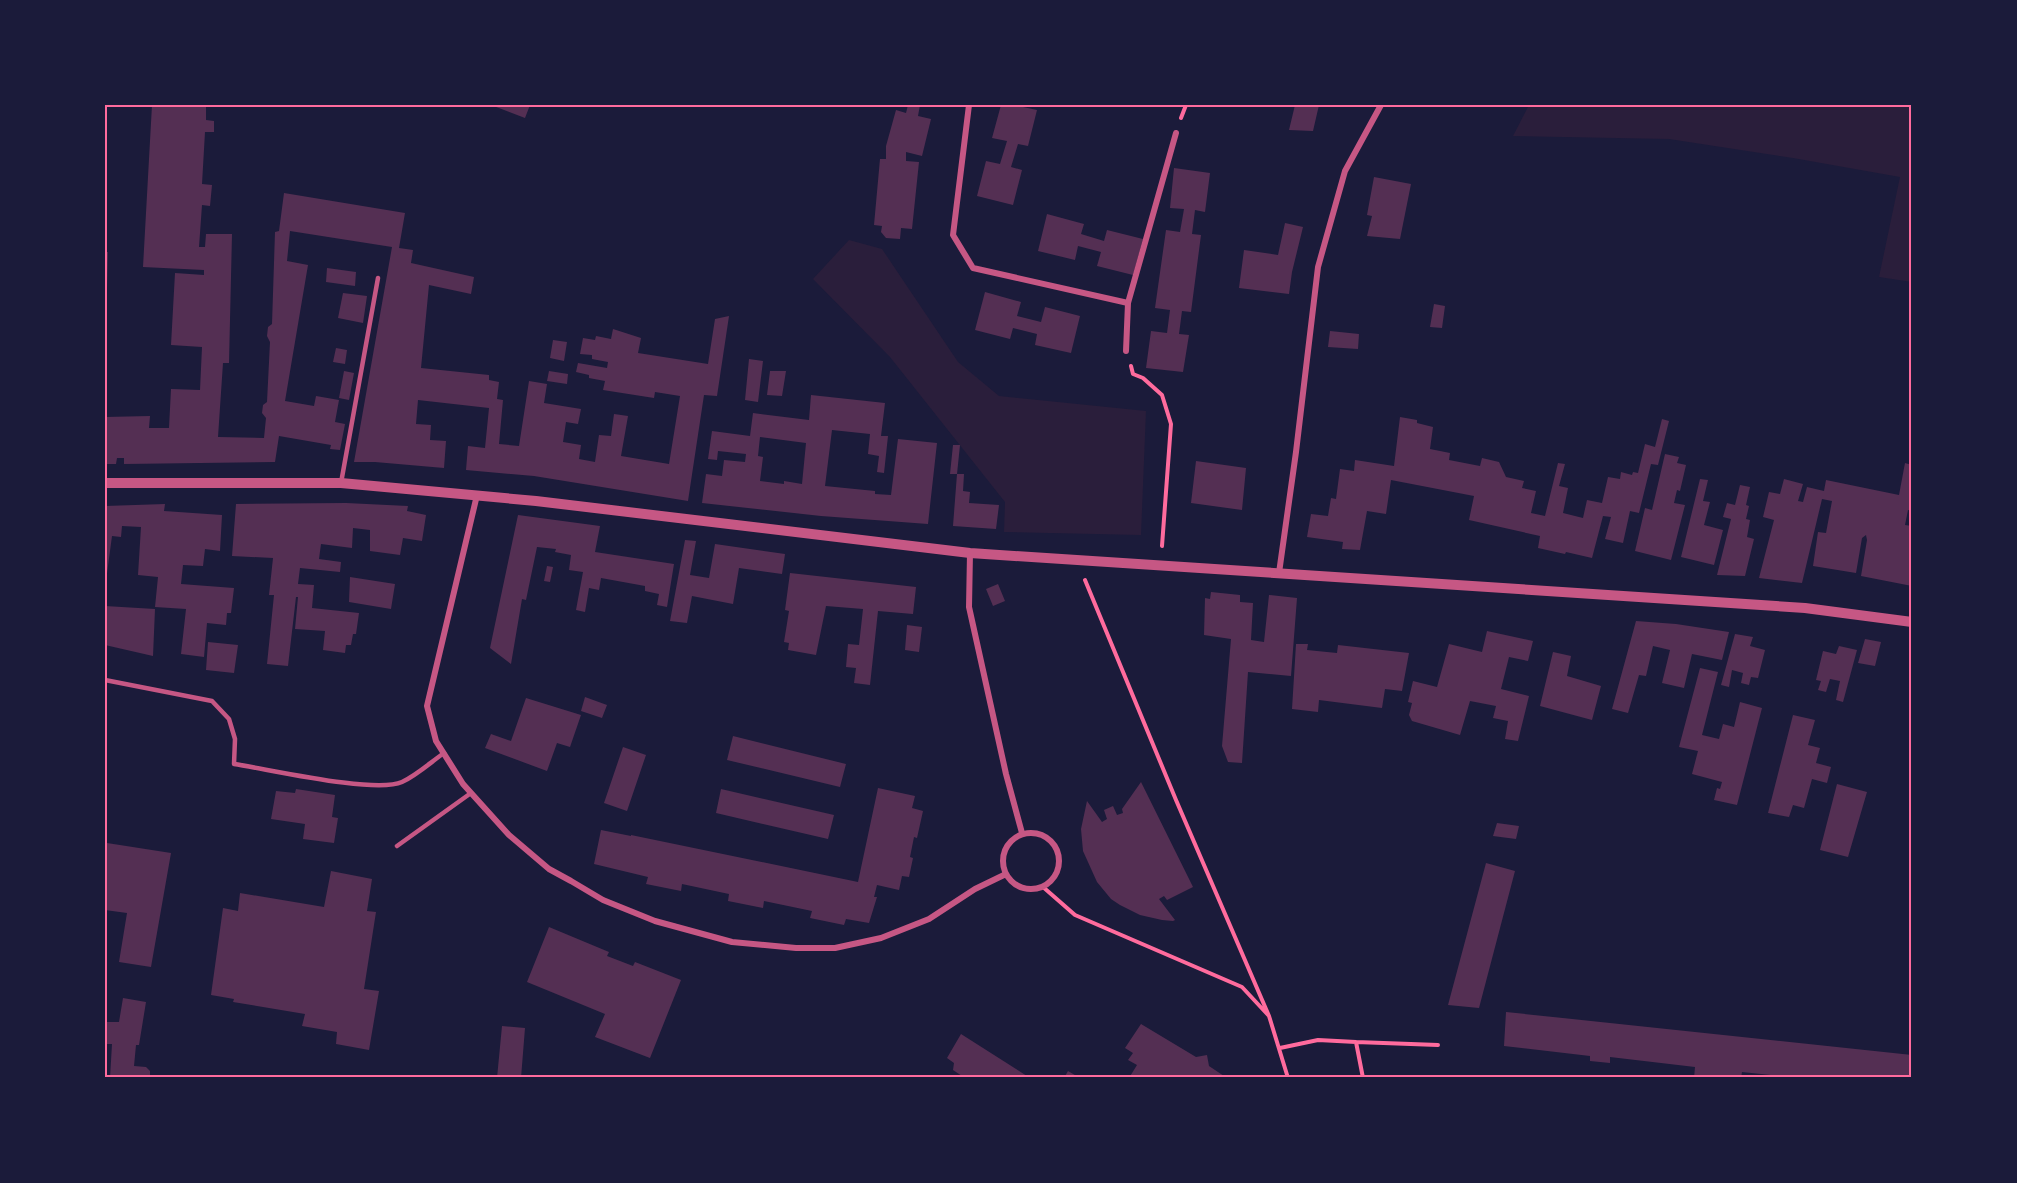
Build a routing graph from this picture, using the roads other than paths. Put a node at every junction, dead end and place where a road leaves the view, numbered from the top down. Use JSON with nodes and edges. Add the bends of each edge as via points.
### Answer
{"nodes":[{"id":1,"x":969,"y":105,"type":"edge"},
{"id":2,"x":1381,"y":105,"type":"edge"},
{"id":3,"x":1176,"y":133,"type":"dead end"},
{"id":4,"x":378,"y":278,"type":"dead end"},
{"id":5,"x":1128,"y":303,"type":"junction"},
{"id":6,"x":1126,"y":351,"type":"road end"},
{"id":7,"x":105,"y":483,"type":"edge"},
{"id":8,"x":341,"y":483,"type":"junction"},
{"id":9,"x":477,"y":495,"type":"junction"},
{"id":10,"x":970,"y":553,"type":"junction"},
{"id":11,"x":1279,"y":573,"type":"junction"},
{"id":12,"x":1912,"y":622,"type":"edge"},
{"id":13,"x":105,"y":680,"type":"edge"},
{"id":14,"x":444,"y":753,"type":"junction"},
{"id":15,"x":471,"y":793,"type":"junction"},
{"id":16,"x":1022,"y":833,"type":"junction"},
{"id":17,"x":397,"y":846,"type":"dead end"},
{"id":18,"x":1006,"y":874,"type":"junction"}],
"edges":[{"from":1,"to":5,"type":"street","via":[[953,235],[973,268]]},
{"from":2,"to":11,"type":"street","via":[[1345,171],[1318,267]]},
{"from":3,"to":5,"type":"street"},
{"from":4,"to":8,"type":"lane"},
{"from":5,"to":6,"type":"street"},
{"from":7,"to":8,"type":"street"},
{"from":8,"to":9,"type":"street"},
{"from":9,"to":10,"type":"street"},
{"from":9,"to":14,"type":"street","via":[[427,706],[436,741]]},
{"from":10,"to":11,"type":"street"},
{"from":10,"to":16,"type":"street","via":[[969,607]]},
{"from":11,"to":12,"type":"street","via":[[1761,605]]},
{"from":13,"to":14,"type":"lane","via":[[212,701],[229,719],[235,739],[234,764],[380,786],[401,782]]},
{"from":14,"to":15,"type":"street"},
{"from":15,"to":17,"type":"lane"},
{"from":15,"to":18,"type":"street","via":[[508,836],[549,868],[603,900],[655,921],[732,942],[835,948],[881,938],[929,919]]},
{"from":16,"to":18,"type":"street","via":[[1007,844],[1003,853]]},
{"from":16,"to":18,"type":"street","via":[[1041,834],[1051,840],[1058,851],[1057,873],[1043,887],[1033,889],[1013,883]]}]}
